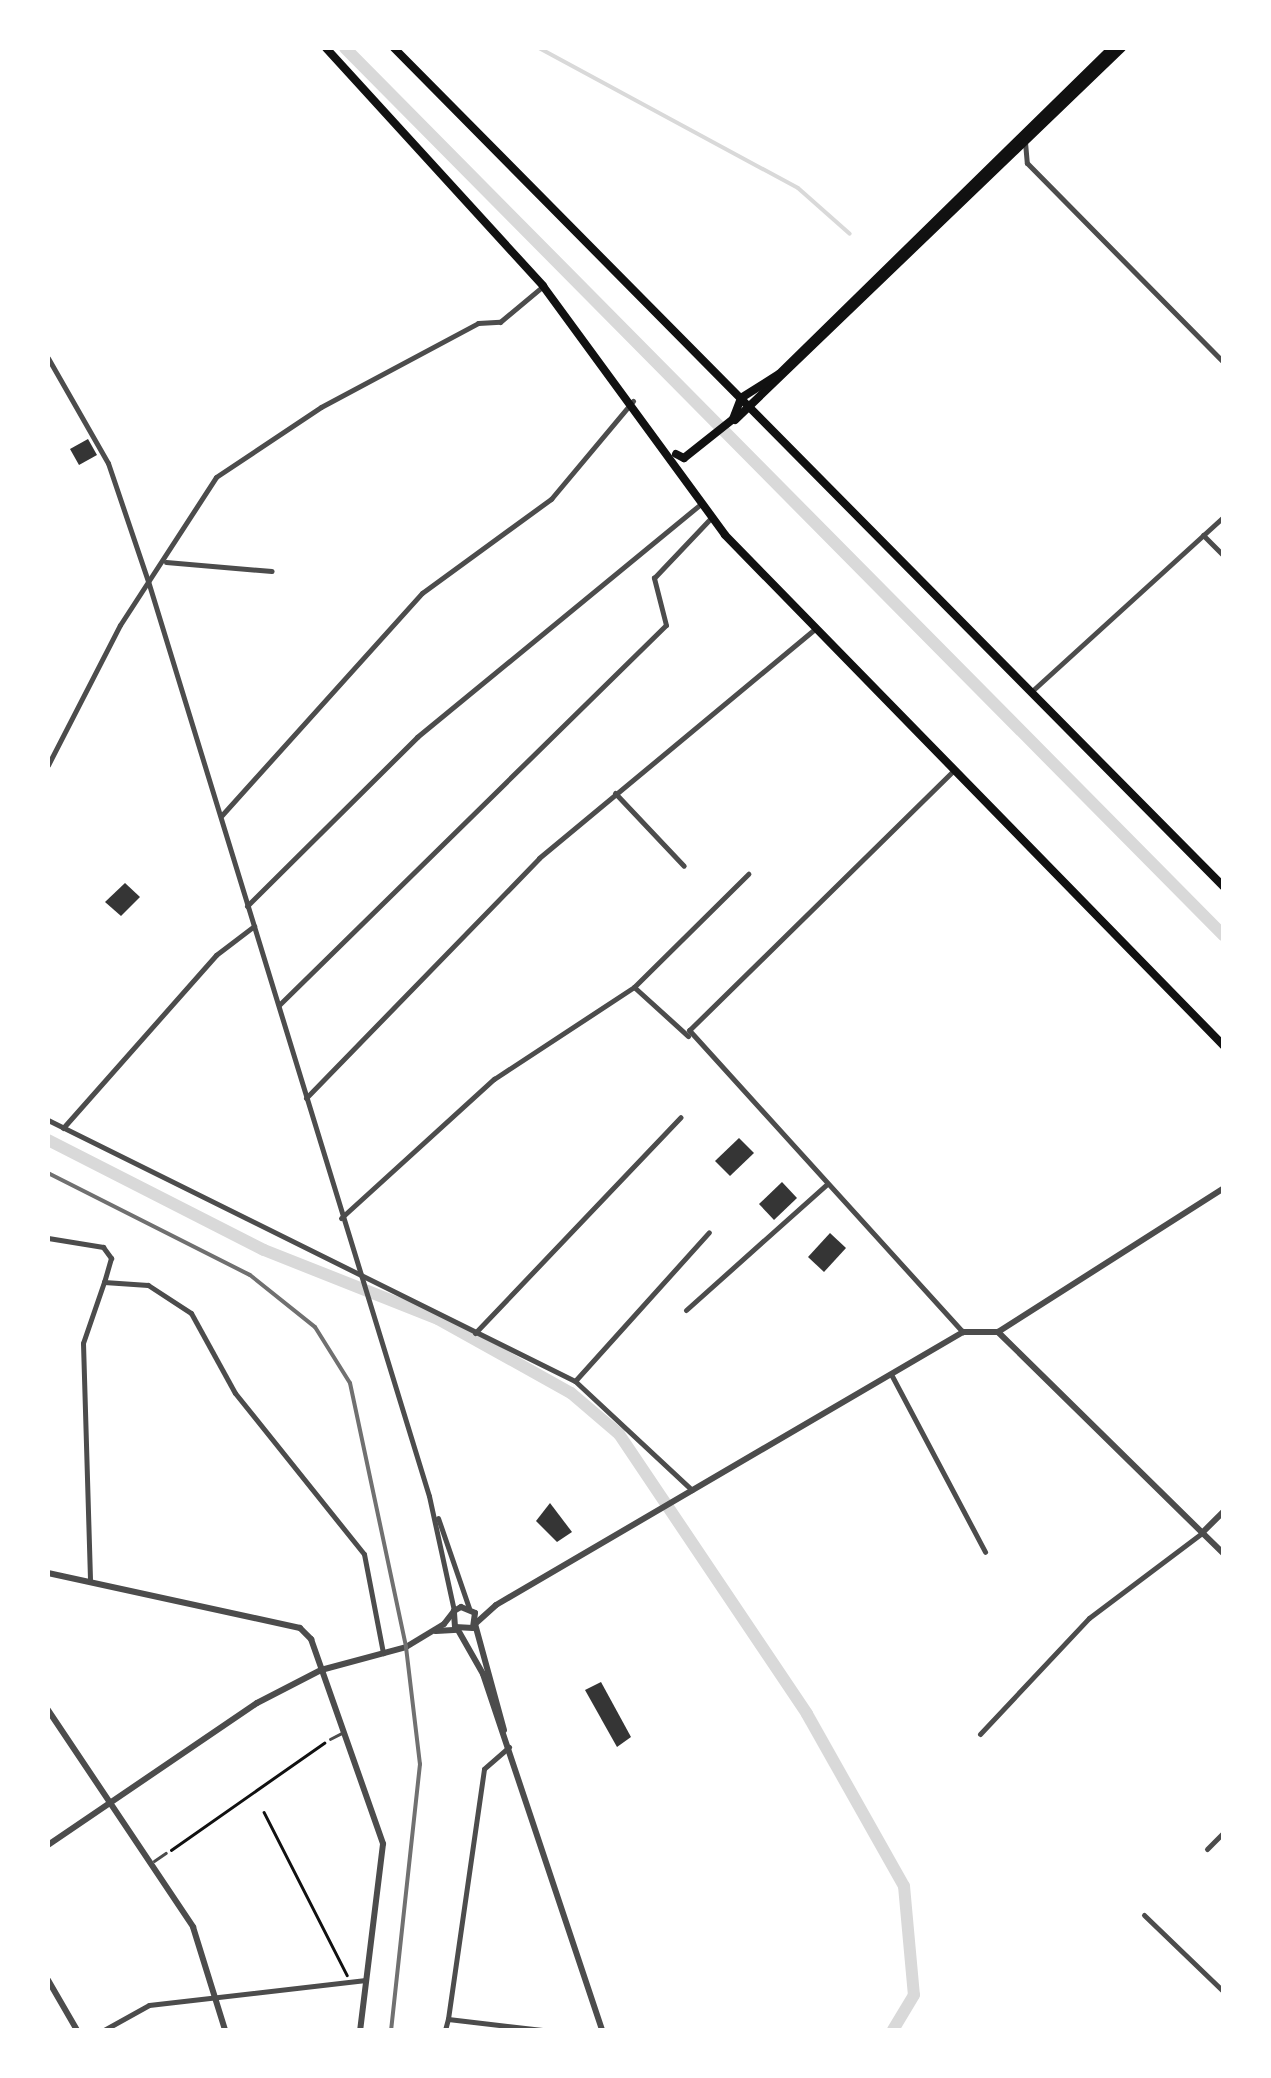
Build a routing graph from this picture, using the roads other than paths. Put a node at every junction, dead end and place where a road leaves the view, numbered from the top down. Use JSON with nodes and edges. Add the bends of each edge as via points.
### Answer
{"nodes":[{"id":1,"x":326,"y":48,"type":"edge"},
{"id":2,"x":394,"y":48,"type":"edge"},
{"id":3,"x":1112,"y":48,"type":"edge"},
{"id":4,"x":1122,"y":48,"type":"edge"},
{"id":5,"x":1026,"y":142,"type":"junction"},
{"id":6,"x":543,"y":286,"type":"junction"},
{"id":7,"x":48,"y":358,"type":"edge"},
{"id":8,"x":1224,"y":363,"type":"edge"},
{"id":9,"x":741,"y":398,"type":"junction"},
{"id":10,"x":633,"y":401,"type":"junction"},
{"id":11,"x":755,"y":404,"type":"junction"},
{"id":12,"x":673,"y":452,"type":"junction"},
{"id":13,"x":683,"y":466,"type":"junction"},
{"id":14,"x":699,"y":504,"type":"junction"},
{"id":15,"x":1224,"y":516,"type":"edge"},
{"id":16,"x":710,"y":518,"type":"junction"},
{"id":17,"x":1203,"y":536,"type":"junction"},
{"id":18,"x":1224,"y":556,"type":"edge"},
{"id":19,"x":166,"y":562,"type":"junction"},
{"id":20,"x":272,"y":572,"type":"dead end"},
{"id":21,"x":148,"y":581,"type":"junction"},
{"id":22,"x":816,"y":628,"type":"junction"},
{"id":23,"x":1030,"y":692,"type":"junction"},
{"id":24,"x":48,"y":765,"type":"edge"},
{"id":25,"x":954,"y":770,"type":"junction"},
{"id":26,"x":615,"y":793,"type":"junction"},
{"id":27,"x":222,"y":815,"type":"junction"},
{"id":28,"x":684,"y":866,"type":"dead end"},
{"id":29,"x":748,"y":874,"type":"dead end"},
{"id":30,"x":1224,"y":887,"type":"edge"},
{"id":31,"x":247,"y":906,"type":"junction"},
{"id":32,"x":254,"y":926,"type":"junction"},
{"id":33,"x":634,"y":987,"type":"junction"},
{"id":34,"x":278,"y":1006,"type":"junction"},
{"id":35,"x":690,"y":1038,"type":"junction"},
{"id":36,"x":1224,"y":1046,"type":"edge"},
{"id":37,"x":306,"y":1098,"type":"junction"},
{"id":38,"x":681,"y":1117,"type":"dead end"},
{"id":39,"x":48,"y":1120,"type":"edge"},
{"id":40,"x":63,"y":1128,"type":"junction"},
{"id":41,"x":827,"y":1184,"type":"junction"},
{"id":42,"x":1224,"y":1188,"type":"edge"},
{"id":43,"x":341,"y":1218,"type":"junction"},
{"id":44,"x":709,"y":1232,"type":"dead end"},
{"id":45,"x":48,"y":1238,"type":"edge"},
{"id":46,"x":104,"y":1282,"type":"junction"},
{"id":47,"x":362,"y":1282,"type":"junction"},
{"id":48,"x":686,"y":1310,"type":"dead end"},
{"id":49,"x":963,"y":1332,"type":"junction"},
{"id":50,"x":998,"y":1332,"type":"junction"},
{"id":51,"x":474,"y":1333,"type":"junction"},
{"id":52,"x":892,"y":1376,"type":"junction"},
{"id":53,"x":575,"y":1381,"type":"junction"},
{"id":54,"x":692,"y":1490,"type":"junction"},
{"id":55,"x":429,"y":1496,"type":"junction"},
{"id":56,"x":1224,"y":1511,"type":"edge"},
{"id":57,"x":1202,"y":1533,"type":"junction"},
{"id":58,"x":1222,"y":1549,"type":"edge"},
{"id":59,"x":985,"y":1552,"type":"dead end"},
{"id":60,"x":48,"y":1573,"type":"edge"},
{"id":61,"x":90,"y":1579,"type":"junction"},
{"id":62,"x":496,"y":1605,"type":"junction"},
{"id":63,"x":470,"y":1608,"type":"junction"},
{"id":64,"x":454,"y":1612,"type":"junction"},
{"id":65,"x":475,"y":1624,"type":"junction"},
{"id":66,"x":458,"y":1630,"type":"junction"},
{"id":67,"x":431,"y":1632,"type":"junction"},
{"id":68,"x":384,"y":1654,"type":"junction"},
{"id":69,"x":320,"y":1670,"type":"junction"},
{"id":70,"x":48,"y":1710,"type":"edge"},
{"id":71,"x":504,"y":1730,"type":"junction"},
{"id":72,"x":342,"y":1733,"type":"junction"},
{"id":73,"x":980,"y":1734,"type":"dead end"},
{"id":74,"x":330,"y":1739,"type":"road end"},
{"id":75,"x":509,"y":1747,"type":"junction"},
{"id":76,"x":114,"y":1802,"type":"junction"},
{"id":77,"x":1224,"y":1832,"type":"edge"},
{"id":78,"x":48,"y":1845,"type":"edge"},
{"id":79,"x":1207,"y":1849,"type":"dead end"},
{"id":80,"x":166,"y":1854,"type":"road end"},
{"id":81,"x":154,"y":1861,"type":"junction"},
{"id":82,"x":1144,"y":1915,"type":"dead end"},
{"id":83,"x":48,"y":1980,"type":"edge"},
{"id":84,"x":364,"y":1980,"type":"junction"},
{"id":85,"x":1224,"y":1992,"type":"edge"},
{"id":86,"x":217,"y":2000,"type":"junction"},
{"id":87,"x":448,"y":2019,"type":"junction"},
{"id":88,"x":77,"y":2030,"type":"edge"},
{"id":89,"x":104,"y":2030,"type":"edge"},
{"id":90,"x":225,"y":2030,"type":"edge"},
{"id":91,"x":360,"y":2030,"type":"edge"},
{"id":92,"x":446,"y":2030,"type":"edge"},
{"id":93,"x":542,"y":2030,"type":"edge"},
{"id":94,"x":602,"y":2030,"type":"edge"}],
"edges":[{"from":1,"to":6,"type":"main road"},
{"from":2,"to":9,"type":"main road"},
{"from":3,"to":9,"type":"main road","via":[[779,374]]},
{"from":4,"to":5,"type":"main road"},
{"from":5,"to":8,"type":"street","via":[[1027,163]]},
{"from":5,"to":11,"type":"main road"},
{"from":6,"to":10,"type":"main road"},
{"from":6,"to":19,"type":"street","via":[[500,322],[478,323],[321,407],[216,477]]},
{"from":7,"to":21,"type":"street","via":[[108,462]]},
{"from":9,"to":11,"type":"main road"},
{"from":9,"to":12,"type":"main road","via":[[733,419],[707,441],[684,458]]},
{"from":10,"to":12,"type":"main road"},
{"from":10,"to":27,"type":"street","via":[[550,499],[422,593]]},
{"from":11,"to":13,"type":"main road"},
{"from":11,"to":23,"type":"main road"},
{"from":12,"to":13,"type":"main road"},
{"from":13,"to":14,"type":"main road"},
{"from":14,"to":16,"type":"main road"},
{"from":14,"to":31,"type":"street","via":[[418,737]]},
{"from":15,"to":17,"type":"street"},
{"from":16,"to":22,"type":"main road"},
{"from":16,"to":34,"type":"street","via":[[654,578],[666,624]]},
{"from":17,"to":18,"type":"street"},
{"from":17,"to":23,"type":"street"},
{"from":19,"to":20,"type":"street"},
{"from":19,"to":21,"type":"street"},
{"from":21,"to":24,"type":"street"},
{"from":21,"to":27,"type":"street"},
{"from":22,"to":25,"type":"main road"},
{"from":22,"to":26,"type":"street"},
{"from":23,"to":30,"type":"main road"},
{"from":25,"to":35,"type":"street","via":[[690,1021]]},
{"from":25,"to":36,"type":"main road"},
{"from":26,"to":28,"type":"street"},
{"from":26,"to":37,"type":"street","via":[[539,858]]},
{"from":27,"to":31,"type":"street"},
{"from":29,"to":33,"type":"street"},
{"from":31,"to":32,"type":"street"},
{"from":32,"to":34,"type":"street"},
{"from":32,"to":40,"type":"street","via":[[216,955]]},
{"from":33,"to":35,"type":"street"},
{"from":33,"to":43,"type":"street","via":[[494,1079]]},
{"from":34,"to":37,"type":"street"},
{"from":35,"to":41,"type":"street"},
{"from":37,"to":43,"type":"street"},
{"from":38,"to":51,"type":"street"},
{"from":39,"to":40,"type":"street"},
{"from":40,"to":47,"type":"street"},
{"from":41,"to":48,"type":"street"},
{"from":41,"to":49,"type":"street"},
{"from":42,"to":50,"type":"street"},
{"from":43,"to":47,"type":"street"},
{"from":44,"to":53,"type":"street"},
{"from":45,"to":46,"type":"street","via":[[103,1247],[111,1258]]},
{"from":46,"to":61,"type":"street","via":[[83,1344]]},
{"from":46,"to":68,"type":"street","via":[[148,1285],[191,1313],[235,1393],[364,1554]]},
{"from":47,"to":51,"type":"street"},
{"from":47,"to":55,"type":"street"},
{"from":49,"to":50,"type":"street"},
{"from":49,"to":52,"type":"street"},
{"from":50,"to":57,"type":"street"},
{"from":51,"to":53,"type":"street"},
{"from":52,"to":54,"type":"street"},
{"from":52,"to":59,"type":"street"},
{"from":53,"to":54,"type":"street"},
{"from":54,"to":62,"type":"street"},
{"from":55,"to":63,"type":"street"},
{"from":55,"to":64,"type":"street"},
{"from":56,"to":57,"type":"street"},
{"from":57,"to":58,"type":"street"},
{"from":57,"to":73,"type":"street","via":[[1090,1618]]},
{"from":60,"to":61,"type":"street"},
{"from":61,"to":69,"type":"street","via":[[300,1628]]},
{"from":62,"to":63,"type":"street"},
{"from":62,"to":65,"type":"street"},
{"from":63,"to":64,"type":"street"},
{"from":63,"to":65,"type":"street"},
{"from":64,"to":66,"type":"street"},
{"from":64,"to":67,"type":"street"},
{"from":65,"to":66,"type":"street"},
{"from":65,"to":71,"type":"street"},
{"from":66,"to":67,"type":"street"},
{"from":66,"to":71,"type":"street"},
{"from":67,"to":68,"type":"street"},
{"from":68,"to":69,"type":"street"},
{"from":69,"to":72,"type":"street"},
{"from":69,"to":76,"type":"street","via":[[257,1703]]},
{"from":70,"to":76,"type":"street"},
{"from":71,"to":75,"type":"street"},
{"from":72,"to":74,"type":"lane"},
{"from":72,"to":84,"type":"street","via":[[383,1844]]},
{"from":75,"to":87,"type":"street","via":[[484,1768]]},
{"from":75,"to":94,"type":"street"},
{"from":76,"to":78,"type":"street"},
{"from":76,"to":81,"type":"street"},
{"from":77,"to":79,"type":"street"},
{"from":80,"to":81,"type":"lane"},
{"from":81,"to":86,"type":"street","via":[[196,1932]]},
{"from":82,"to":85,"type":"street"},
{"from":83,"to":88,"type":"street"},
{"from":84,"to":86,"type":"street"},
{"from":84,"to":91,"type":"street"},
{"from":86,"to":89,"type":"street","via":[[149,2005]]},
{"from":86,"to":90,"type":"street"},
{"from":87,"to":92,"type":"street"},
{"from":87,"to":93,"type":"street"}]}
